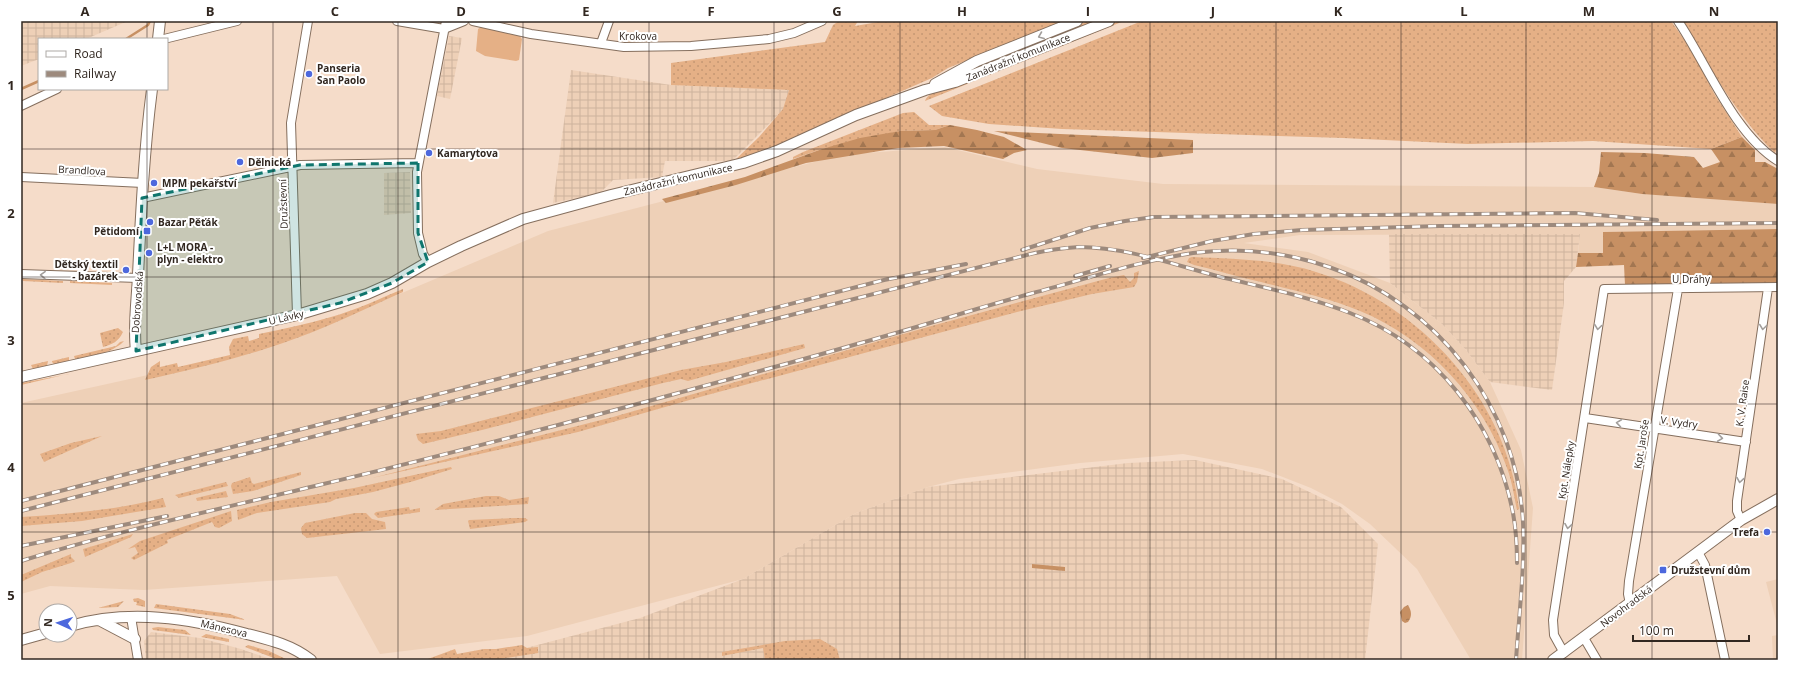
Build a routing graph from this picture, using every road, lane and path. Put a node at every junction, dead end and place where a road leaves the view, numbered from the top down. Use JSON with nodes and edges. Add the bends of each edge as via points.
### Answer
{"nodes":[{"id":1,"x":160,"y":21,"type":"edge"},
{"id":2,"x":237,"y":21,"type":"edge"},
{"id":3,"x":308,"y":21,"type":"edge"},
{"id":4,"x":397,"y":21,"type":"edge"},
{"id":5,"x":464,"y":21,"type":"edge"},
{"id":6,"x":473,"y":21,"type":"edge"},
{"id":7,"x":609,"y":21,"type":"edge"},
{"id":8,"x":822,"y":21,"type":"edge"},
{"id":9,"x":1077,"y":21,"type":"edge"},
{"id":10,"x":1109,"y":21,"type":"edge"},
{"id":11,"x":1678,"y":21,"type":"edge"},
{"id":12,"x":445,"y":25,"type":"edge"},
{"id":13,"x":803,"y":25,"type":"edge"},
{"id":14,"x":158,"y":38,"type":"edge"},
{"id":15,"x":168,"y":38,"type":"edge"},
{"id":16,"x":601,"y":43,"type":"junction"},
{"id":17,"x":55,"y":90,"type":"edge"},
{"id":18,"x":152,"y":90,"type":"edge"},
{"id":19,"x":925,"y":90,"type":"junction"},
{"id":20,"x":21,"y":106,"type":"edge"},
{"id":21,"x":1778,"y":161,"type":"edge"},
{"id":22,"x":418,"y":163,"type":"junction"},
{"id":23,"x":292,"y":167,"type":"junction"},
{"id":24,"x":21,"y":177,"type":"edge"},
{"id":25,"x":143,"y":183,"type":"junction"},
{"id":26,"x":142,"y":198,"type":"junction"},
{"id":27,"x":428,"y":262,"type":"junction"},
{"id":28,"x":21,"y":274,"type":"edge"},
{"id":29,"x":138,"y":278,"type":"junction"},
{"id":30,"x":1778,"y":287,"type":"edge"},
{"id":31,"x":1768,"y":288,"type":"junction"},
{"id":32,"x":1604,"y":289,"type":"joint"},
{"id":33,"x":1678,"y":289,"type":"junction"},
{"id":34,"x":297,"y":315,"type":"junction"},
{"id":35,"x":136,"y":351,"type":"junction"},
{"id":36,"x":21,"y":377,"type":"edge"},
{"id":37,"x":1585,"y":418,"type":"junction"},
{"id":38,"x":1654,"y":428,"type":"junction"},
{"id":39,"x":1746,"y":442,"type":"junction"},
{"id":40,"x":1778,"y":499,"type":"edge"},
{"id":41,"x":1740,"y":520,"type":"junction"},
{"id":42,"x":1698,"y":552,"type":"junction"},
{"id":43,"x":1630,"y":604,"type":"junction"},
{"id":44,"x":131,"y":617,"type":"junction"},
{"id":45,"x":99,"y":620,"type":"junction"},
{"id":46,"x":78,"y":624,"type":"edge"},
{"id":47,"x":38,"y":635,"type":"edge"},
{"id":48,"x":1584,"y":638,"type":"junction"},
{"id":49,"x":135,"y":639,"type":"junction"},
{"id":50,"x":21,"y":640,"type":"edge"},
{"id":51,"x":1564,"y":653,"type":"junction"},
{"id":52,"x":138,"y":660,"type":"edge"},
{"id":53,"x":312,"y":660,"type":"edge"},
{"id":54,"x":1554,"y":660,"type":"edge"},
{"id":55,"x":1597,"y":660,"type":"edge"},
{"id":56,"x":1725,"y":660,"type":"edge"}],
"edges":[{"from":1,"to":14,"type":"main road"},
{"from":2,"to":15,"type":"street"},
{"from":3,"to":23,"type":"street","name":"Družstevní","via":[[291,123]]},
{"from":4,"to":12,"type":"street"},
{"from":5,"to":12,"type":"street"},
{"from":6,"to":16,"type":"street","name":"Krokova","via":[[531,34]]},
{"from":7,"to":16,"type":"street"},
{"from":8,"to":13,"type":"street","name":"Krokova"},
{"from":9,"to":19,"type":"main road","name":"Zanádražní komunikace","one_way":true,"via":[[977,61]]},
{"from":10,"to":19,"type":"main road","name":"Zanádražní komunikace","via":[[954,82]]},
{"from":11,"to":21,"type":"street","via":[[1745,131],[1767,154]]},
{"from":12,"to":22,"type":"street"},
{"from":13,"to":16,"type":"street","name":"Krokova","via":[[794,33],[769,39],[691,46],[624,46]]},
{"from":17,"to":20,"type":"street"},
{"from":18,"to":25,"type":"main road","name":"Dobrovodská"},
{"from":19,"to":27,"type":"main road","name":"Zanádražní komunikace","via":[[856,115],[784,148],[743,163],[523,219]]},
{"from":22,"to":23,"type":"street"},
{"from":22,"to":27,"type":"street","via":[[418,233],[423,254]]},
{"from":23,"to":26,"type":"street"},
{"from":23,"to":34,"type":"street","name":"Družstevní"},
{"from":24,"to":25,"type":"street","name":"Brandlova"},
{"from":25,"to":26,"type":"main road","name":"Dobrovodská"},
{"from":26,"to":29,"type":"main road","name":"Dobrovodská"},
{"from":27,"to":34,"type":"main road","name":"U Lávky","via":[[392,283],[366,294]]},
{"from":29,"to":28,"type":"street","one_way":true},
{"from":29,"to":35,"type":"main road","name":"Dobrovodská","via":[[134,331]]},
{"from":30,"to":31,"type":"street","name":"U Dráhy"},
{"from":31,"to":33,"type":"street","name":"U Dráhy"},
{"from":31,"to":39,"type":"street","name":"K. V. Raise","one_way":true},
{"from":32,"to":33,"type":"street","name":"U Dráhy"},
{"from":32,"to":37,"type":"street","name":"Kpt. Nálepky","one_way":true},
{"from":33,"to":38,"type":"street","name":"Kpt. Jaroše"},
{"from":34,"to":35,"type":"main road","name":"U Lávky"},
{"from":35,"to":36,"type":"main road"},
{"from":38,"to":37,"type":"street","name":"V. Vydry","one_way":true},
{"from":37,"to":51,"type":"street","name":"Kpt. Nálepky","one_way":true,"via":[[1553,620],[1554,635]]},
{"from":38,"to":39,"type":"street","name":"V. Vydry","one_way":true},
{"from":38,"to":43,"type":"street","name":"Kpt. Jaroše","via":[[1629,581]]},
{"from":39,"to":41,"type":"street","name":"K. V. Raise","one_way":true,"via":[[1737,501]]},
{"from":40,"to":41,"type":"main road","name":"Novohradská"},
{"from":41,"to":42,"type":"main road","name":"Novohradská"},
{"from":42,"to":43,"type":"main road","name":"Novohradská"},
{"from":42,"to":56,"type":"street","via":[[1705,565]]},
{"from":43,"to":48,"type":"main road","name":"Novohradská"},
{"from":44,"to":45,"type":"main road","name":"Mánesova"},
{"from":44,"to":49,"type":"street"},
{"from":44,"to":53,"type":"main road","name":"Mánesova","via":[[171,618],[215,625],[282,643]]},
{"from":45,"to":46,"type":"main road","name":"Mánesova"},
{"from":45,"to":49,"type":"main road"},
{"from":47,"to":50,"type":"main road"},
{"from":48,"to":51,"type":"main road","name":"Novohradská"},
{"from":48,"to":55,"type":"street"},
{"from":49,"to":52,"type":"street"},
{"from":51,"to":54,"type":"main road","name":"Novohradská"}]}
